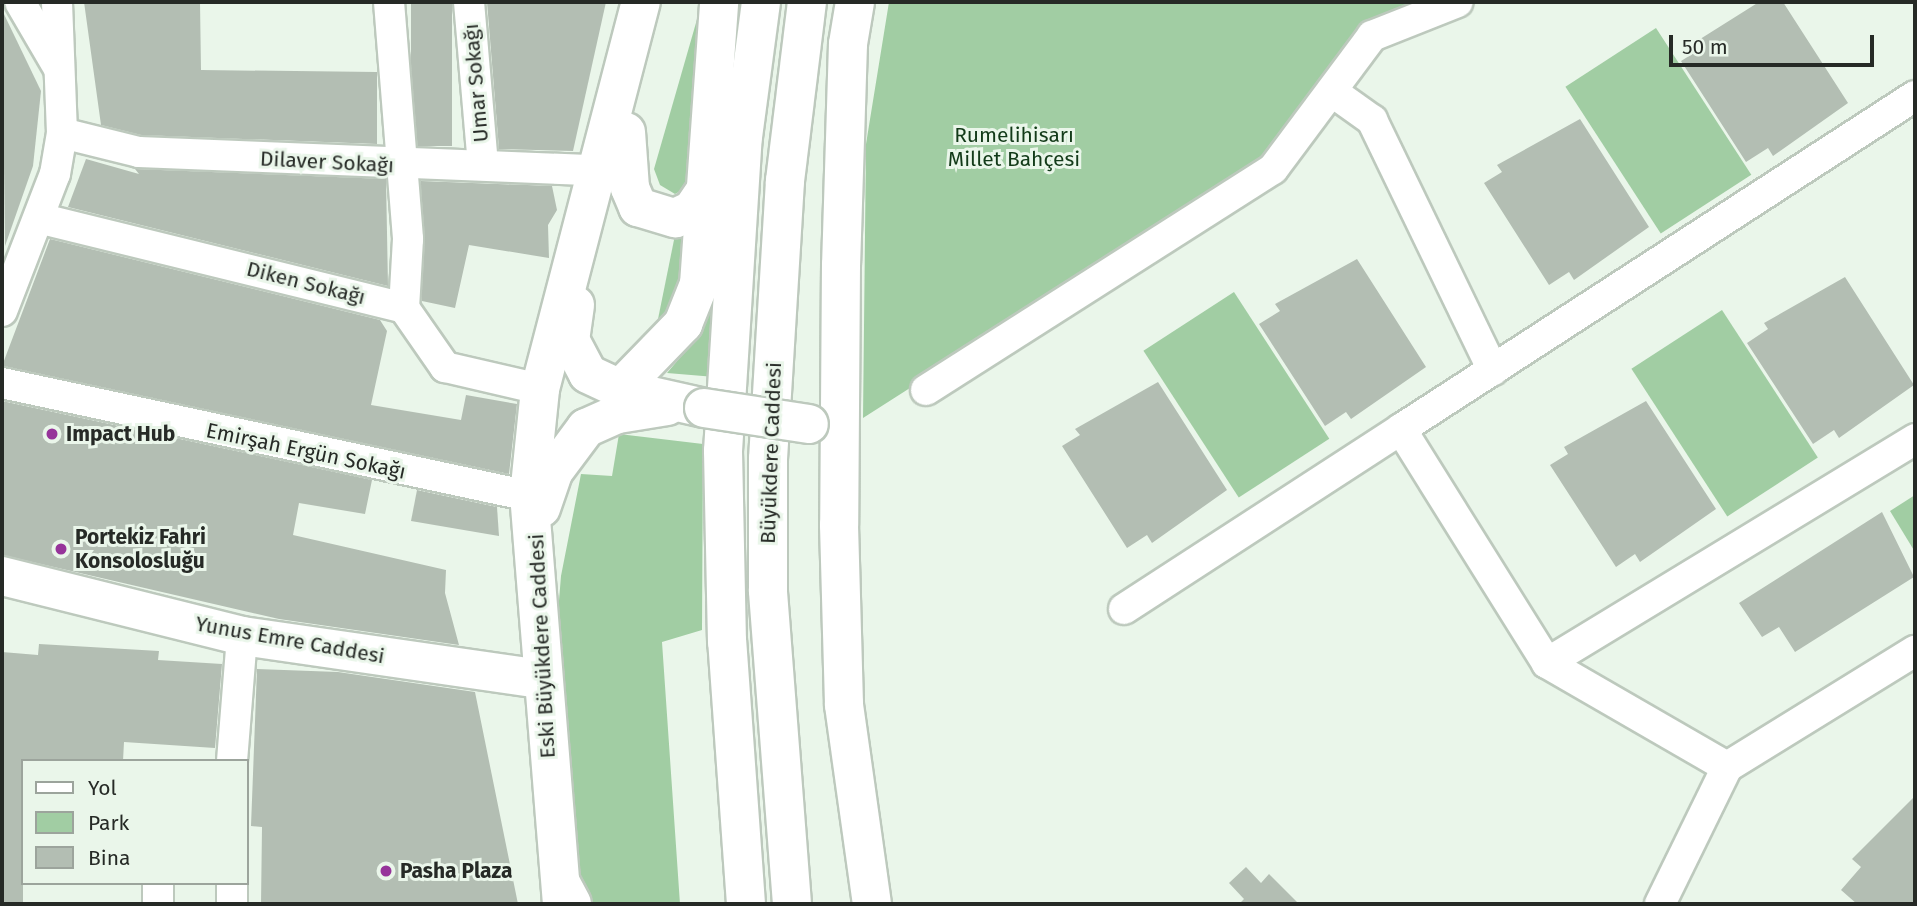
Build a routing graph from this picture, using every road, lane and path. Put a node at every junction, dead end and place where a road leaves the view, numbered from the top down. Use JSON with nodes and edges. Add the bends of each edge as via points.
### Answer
{"nodes":[{"id":1,"x":20,"y":2,"type":"edge"},
{"id":2,"x":57,"y":2,"type":"edge"},
{"id":3,"x":389,"y":2,"type":"edge"},
{"id":4,"x":469,"y":2,"type":"edge"},
{"id":5,"x":641,"y":2,"type":"edge"},
{"id":6,"x":654,"y":2,"type":"edge"},
{"id":7,"x":719,"y":2,"type":"edge"},
{"id":8,"x":761,"y":2,"type":"edge"},
{"id":9,"x":807,"y":2,"type":"edge"},
{"id":10,"x":855,"y":2,"type":"edge"},
{"id":11,"x":1458,"y":2,"type":"edge"},
{"id":12,"x":60,"y":71,"type":"junction"},
{"id":13,"x":1334,"y":93,"type":"junction"},
{"id":14,"x":1915,"y":96,"type":"edge"},
{"id":15,"x":626,"y":132,"type":"junction"},
{"id":16,"x":62,"y":133,"type":"junction"},
{"id":17,"x":483,"y":164,"type":"junction"},
{"id":18,"x":402,"y":165,"type":"junction"},
{"id":19,"x":594,"y":170,"type":"junction"},
{"id":20,"x":706,"y":189,"type":"junction"},
{"id":21,"x":42,"y":219,"type":"junction"},
{"id":22,"x":404,"y":308,"type":"junction"},
{"id":23,"x":2,"y":311,"type":"edge"},
{"id":24,"x":1493,"y":370,"type":"junction"},
{"id":25,"x":2,"y":383,"type":"edge"},
{"id":26,"x":540,"y":388,"type":"junction"},
{"id":27,"x":620,"y":389,"type":"junction"},
{"id":28,"x":926,"y":390,"type":"dead end"},
{"id":29,"x":704,"y":408,"type":"junction"},
{"id":30,"x":1401,"y":429,"type":"junction"},
{"id":31,"x":1915,"y":439,"type":"edge"},
{"id":32,"x":838,"y":449,"type":"junction"},
{"id":33,"x":533,"y":510,"type":"junction"},
{"id":34,"x":2,"y":576,"type":"edge"},
{"id":35,"x":1124,"y":609,"type":"dead end"},
{"id":36,"x":242,"y":636,"type":"junction"},
{"id":37,"x":1915,"y":651,"type":"edge"},
{"id":38,"x":1547,"y":663,"type":"junction"},
{"id":39,"x":540,"y":679,"type":"junction"},
{"id":40,"x":232,"y":759,"type":"edge"},
{"id":41,"x":1727,"y":767,"type":"junction"},
{"id":42,"x":856,"y":814,"type":"junction"},
{"id":43,"x":158,"y":885,"type":"edge"},
{"id":44,"x":232,"y":885,"type":"edge"},
{"id":45,"x":565,"y":898,"type":"edge"},
{"id":46,"x":158,"y":904,"type":"edge"},
{"id":47,"x":232,"y":904,"type":"edge"},
{"id":48,"x":746,"y":904,"type":"edge"},
{"id":49,"x":792,"y":904,"type":"edge"},
{"id":50,"x":843,"y":904,"type":"edge"},
{"id":51,"x":872,"y":904,"type":"edge"},
{"id":52,"x":1660,"y":904,"type":"edge"}],
"edges":[{"from":1,"to":12,"type":"street"},
{"from":2,"to":12,"type":"street"},
{"from":3,"to":18,"type":"street"},
{"from":4,"to":17,"type":"street","name":"Umar Sokağı"},
{"from":5,"to":19,"type":"main road","name":"Eski Büyükdere Caddesi"},
{"from":6,"to":15,"type":"main road"},
{"from":7,"to":20,"type":"main road"},
{"from":8,"to":48,"type":"main road","name":"Büyükdere Caddesi","via":[[743,137],[723,451],[727,642]]},
{"from":9,"to":49,"type":"main road","name":"Büyükdere Caddesi","via":[[783,195],[768,460],[768,590]]},
{"from":10,"to":32,"type":"main road","via":[[848,44]]},
{"from":11,"to":13,"type":"street","via":[[1372,36]]},
{"from":12,"to":16,"type":"street"},
{"from":13,"to":24,"type":"street","via":[[1372,120]]},
{"from":13,"to":28,"type":"street","via":[[1273,169]]},
{"from":14,"to":24,"type":"street"},
{"from":15,"to":20,"type":"main road","via":[[630,188],[638,207],[675,218],[692,210]]},
{"from":15,"to":27,"type":"main road","via":[[570,340],[589,374]]},
{"from":16,"to":18,"type":"street","name":"Dilaver Sokağı","via":[[139,152]]},
{"from":16,"to":21,"type":"street"},
{"from":17,"to":18,"type":"street","name":"Dilaver Sokağı"},
{"from":17,"to":19,"type":"street","name":"Dilaver Sokağı"},
{"from":18,"to":22,"type":"street","via":[[408,239]]},
{"from":19,"to":26,"type":"main road","name":"Eski Büyükdere Caddesi"},
{"from":20,"to":27,"type":"main road","via":[[699,284],[683,324]]},
{"from":21,"to":22,"type":"street","name":"Diken Sokağı"},
{"from":21,"to":23,"type":"street"},
{"from":22,"to":26,"type":"street","via":[[445,367]]},
{"from":24,"to":30,"type":"street"},
{"from":25,"to":33,"type":"street","name":"Emirşah Ergün Sokağı"},
{"from":26,"to":33,"type":"main road","name":"Eski Büyükdere Caddesi"},
{"from":27,"to":29,"type":"main road"},
{"from":27,"to":33,"type":"main road","via":[[586,408],[560,435]]},
{"from":29,"to":32,"type":"main road","bridge":true,"via":[[809,424]]},
{"from":29,"to":33,"type":"main road","via":[[643,408],[586,428],[554,471]]},
{"from":30,"to":35,"type":"street"},
{"from":30,"to":38,"type":"street"},
{"from":31,"to":38,"type":"street"},
{"from":32,"to":42,"type":"main road","via":[[844,705]]},
{"from":33,"to":39,"type":"main road","name":"Eski Büyükdere Caddesi"},
{"from":34,"to":36,"type":"main road","name":"Yunus Emre Caddesi"},
{"from":36,"to":39,"type":"main road","name":"Yunus Emre Caddesi"},
{"from":36,"to":40,"type":"street"},
{"from":37,"to":41,"type":"street"},
{"from":38,"to":41,"type":"street"},
{"from":39,"to":45,"type":"main road","name":"Eski Büyükdere Caddesi"},
{"from":41,"to":52,"type":"street"},
{"from":42,"to":50,"type":"main road","via":[[856,852]]},
{"from":42,"to":51,"type":"main road"},
{"from":43,"to":46,"type":"street"},
{"from":44,"to":47,"type":"street"}]}
